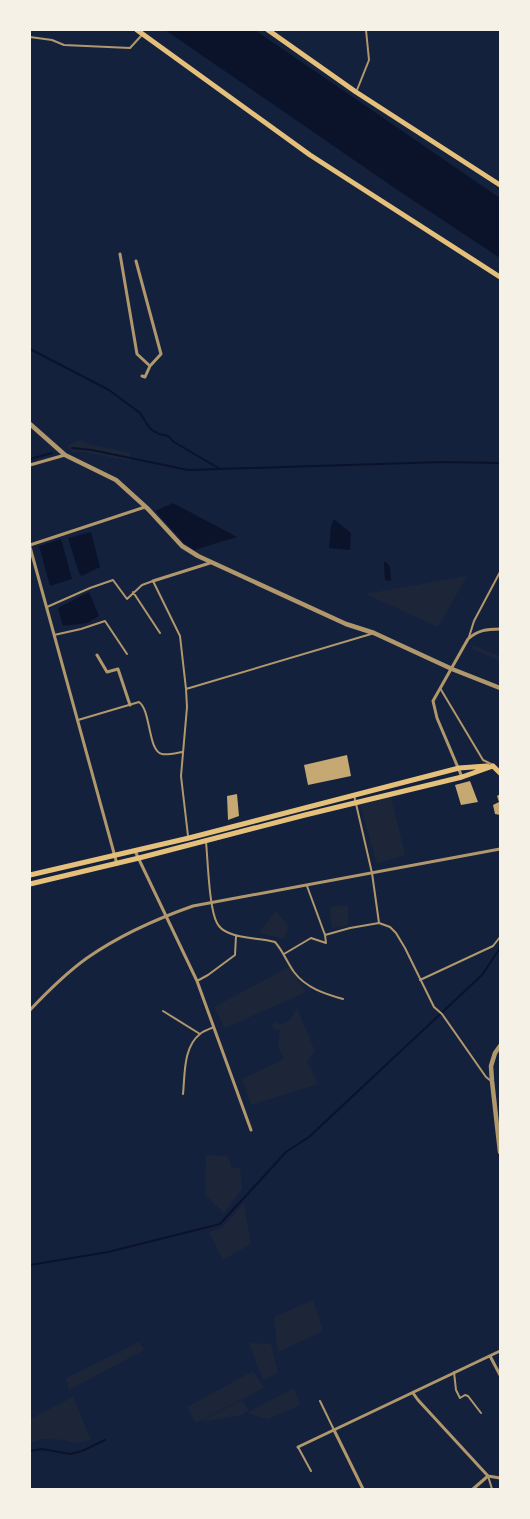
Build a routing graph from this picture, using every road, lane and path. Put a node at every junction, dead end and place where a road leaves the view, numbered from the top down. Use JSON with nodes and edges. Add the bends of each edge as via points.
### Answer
{"nodes":[{"id":1,"x":137,"y":30,"type":"edge"},
{"id":2,"x":268,"y":30,"type":"edge"},
{"id":3,"x":366,"y":30,"type":"edge"},
{"id":4,"x":142,"y":34,"type":"junction"},
{"id":5,"x":30,"y":37,"type":"edge"},
{"id":6,"x":356,"y":92,"type":"junction"},
{"id":7,"x":500,"y":185,"type":"edge"},
{"id":8,"x":120,"y":254,"type":"dead end"},
{"id":9,"x":136,"y":261,"type":"dead end"},
{"id":10,"x":500,"y":277,"type":"edge"},
{"id":11,"x":150,"y":366,"type":"junction"},
{"id":12,"x":146,"y":377,"type":"dead end"},
{"id":13,"x":30,"y":424,"type":"edge"},
{"id":14,"x":66,"y":455,"type":"junction"},
{"id":15,"x":30,"y":466,"type":"edge"},
{"id":16,"x":146,"y":507,"type":"junction"},
{"id":17,"x":30,"y":546,"type":"edge"},
{"id":18,"x":210,"y":563,"type":"junction"},
{"id":19,"x":500,"y":572,"type":"edge"},
{"id":20,"x":153,"y":581,"type":"junction"},
{"id":21,"x":133,"y":592,"type":"junction"},
{"id":22,"x":47,"y":607,"type":"junction"},
{"id":23,"x":500,"y":629,"type":"edge"},
{"id":24,"x":160,"y":633,"type":"dead end"},
{"id":25,"x":374,"y":633,"type":"junction"},
{"id":26,"x":54,"y":634,"type":"junction"},
{"id":27,"x":468,"y":639,"type":"junction"},
{"id":28,"x":127,"y":654,"type":"dead end"},
{"id":29,"x":97,"y":655,"type":"dead end"},
{"id":30,"x":452,"y":669,"type":"junction"},
{"id":31,"x":186,"y":688,"type":"junction"},
{"id":32,"x":440,"y":688,"type":"junction"},
{"id":33,"x":500,"y":688,"type":"edge"},
{"id":34,"x":130,"y":705,"type":"junction"},
{"id":35,"x":78,"y":720,"type":"junction"},
{"id":36,"x":182,"y":752,"type":"junction"},
{"id":37,"x":500,"y":764,"type":"edge"},
{"id":38,"x":493,"y":766,"type":"junction"},
{"id":39,"x":459,"y":768,"type":"junction"},
{"id":40,"x":500,"y":773,"type":"edge"},
{"id":41,"x":462,"y":777,"type":"junction"},
{"id":42,"x":354,"y":795,"type":"junction"},
{"id":43,"x":356,"y":802,"type":"junction"},
{"id":44,"x":188,"y":838,"type":"junction"},
{"id":45,"x":206,"y":842,"type":"junction"},
{"id":46,"x":500,"y":849,"type":"edge"},
{"id":47,"x":136,"y":851,"type":"junction"},
{"id":48,"x":115,"y":856,"type":"junction"},
{"id":49,"x":139,"y":858,"type":"junction"},
{"id":50,"x":116,"y":864,"type":"junction"},
{"id":51,"x":372,"y":873,"type":"junction"},
{"id":52,"x":30,"y":876,"type":"edge"},
{"id":53,"x":30,"y":884,"type":"edge"},
{"id":54,"x":307,"y":884,"type":"junction"},
{"id":55,"x":212,"y":902,"type":"junction"},
{"id":56,"x":166,"y":916,"type":"junction"},
{"id":57,"x":379,"y":923,"type":"junction"},
{"id":58,"x":325,"y":935,"type":"junction"},
{"id":59,"x":236,"y":936,"type":"junction"},
{"id":60,"x":500,"y":937,"type":"edge"},
{"id":61,"x":284,"y":954,"type":"junction"},
{"id":62,"x":420,"y":980,"type":"junction"},
{"id":63,"x":197,"y":981,"type":"junction"},
{"id":64,"x":343,"y":999,"type":"dead end"},
{"id":65,"x":30,"y":1010,"type":"edge"},
{"id":66,"x":163,"y":1012,"type":"dead end"},
{"id":67,"x":214,"y":1028,"type":"junction"},
{"id":68,"x":200,"y":1034,"type":"junction"},
{"id":69,"x":500,"y":1046,"type":"edge"},
{"id":70,"x":498,"y":1054,"type":"edge"},
{"id":71,"x":492,"y":1082,"type":"junction"},
{"id":72,"x":183,"y":1094,"type":"dead end"},
{"id":73,"x":251,"y":1130,"type":"dead end"},
{"id":74,"x":500,"y":1152,"type":"edge"},
{"id":75,"x":500,"y":1350,"type":"edge"},
{"id":76,"x":490,"y":1356,"type":"junction"},
{"id":77,"x":454,"y":1372,"type":"junction"},
{"id":78,"x":500,"y":1375,"type":"edge"},
{"id":79,"x":413,"y":1392,"type":"junction"},
{"id":80,"x":320,"y":1401,"type":"dead end"},
{"id":81,"x":481,"y":1414,"type":"dead end"},
{"id":82,"x":334,"y":1430,"type":"junction"},
{"id":83,"x":298,"y":1447,"type":"joint"},
{"id":84,"x":311,"y":1471,"type":"dead end"},
{"id":85,"x":488,"y":1476,"type":"junction"},
{"id":86,"x":500,"y":1478,"type":"edge"},
{"id":87,"x":363,"y":1489,"type":"edge"},
{"id":88,"x":473,"y":1489,"type":"edge"},
{"id":89,"x":492,"y":1489,"type":"edge"}],
"edges":[{"from":1,"to":4,"type":"main road"},
{"from":2,"to":6,"type":"main road"},
{"from":3,"to":6,"type":"lane","via":[[369,60]]},
{"from":4,"to":5,"type":"lane","via":[[130,48],[64,45]]},
{"from":4,"to":10,"type":"main road","via":[[310,155]]},
{"from":6,"to":7,"type":"main road"},
{"from":8,"to":11,"type":"street","via":[[137,354]]},
{"from":9,"to":11,"type":"street","via":[[161,354]]},
{"from":11,"to":12,"type":"street"},
{"from":13,"to":14,"type":"street"},
{"from":14,"to":15,"type":"street"},
{"from":14,"to":16,"type":"street","via":[[116,480]]},
{"from":16,"to":17,"type":"street"},
{"from":16,"to":18,"type":"street","via":[[182,546]]},
{"from":17,"to":22,"type":"street"},
{"from":18,"to":20,"type":"street"},
{"from":18,"to":25,"type":"street","via":[[346,624]]},
{"from":19,"to":27,"type":"lane"},
{"from":20,"to":21,"type":"lane"},
{"from":20,"to":31,"type":"lane","via":[[180,636]]},
{"from":21,"to":22,"type":"lane","via":[[127,599],[113,580]]},
{"from":21,"to":24,"type":"lane"},
{"from":22,"to":26,"type":"street"},
{"from":23,"to":27,"type":"street","via":[[485,629]]},
{"from":25,"to":30,"type":"street"},
{"from":25,"to":31,"type":"lane"},
{"from":26,"to":28,"type":"lane","via":[[105,621]]},
{"from":26,"to":35,"type":"street"},
{"from":27,"to":30,"type":"street"},
{"from":29,"to":34,"type":"street","via":[[107,672],[118,669]]},
{"from":30,"to":32,"type":"street"},
{"from":30,"to":33,"type":"street"},
{"from":31,"to":36,"type":"lane","via":[[186,729]]},
{"from":32,"to":38,"type":"lane","via":[[483,760]]},
{"from":32,"to":39,"type":"street","via":[[433,702],[434,710]]},
{"from":34,"to":35,"type":"lane"},
{"from":34,"to":36,"type":"lane","via":[[139,702],[144,706],[159,754]]},
{"from":35,"to":48,"type":"street"},
{"from":36,"to":44,"type":"lane","via":[[181,776]]},
{"from":37,"to":38,"type":"street"},
{"from":38,"to":39,"type":"main road"},
{"from":38,"to":40,"type":"main road"},
{"from":38,"to":41,"type":"main road"},
{"from":39,"to":41,"type":"street"},
{"from":39,"to":42,"type":"main road"},
{"from":41,"to":43,"type":"main road"},
{"from":42,"to":43,"type":"lane"},
{"from":42,"to":44,"type":"main road"},
{"from":43,"to":45,"type":"main road"},
{"from":43,"to":51,"type":"lane"},
{"from":44,"to":45,"type":"lane"},
{"from":44,"to":47,"type":"main road"},
{"from":45,"to":49,"type":"main road"},
{"from":45,"to":55,"type":"lane"},
{"from":46,"to":51,"type":"street"},
{"from":47,"to":48,"type":"main road"},
{"from":47,"to":49,"type":"street"},
{"from":48,"to":50,"type":"street"},
{"from":48,"to":52,"type":"main road"},
{"from":49,"to":50,"type":"main road"},
{"from":49,"to":56,"type":"street"},
{"from":50,"to":53,"type":"main road"},
{"from":51,"to":54,"type":"street"},
{"from":51,"to":57,"type":"lane"},
{"from":54,"to":55,"type":"street"},
{"from":54,"to":58,"type":"lane"},
{"from":55,"to":56,"type":"street"},
{"from":55,"to":59,"type":"lane","via":[[218,924]]},
{"from":56,"to":63,"type":"street"},
{"from":56,"to":65,"type":"street","via":[[124,935],[86,959]]},
{"from":57,"to":58,"type":"lane"},
{"from":57,"to":62,"type":"lane","via":[[396,933]]},
{"from":58,"to":61,"type":"lane","via":[[326,943],[311,938]]},
{"from":59,"to":61,"type":"lane","via":[[275,942]]},
{"from":59,"to":63,"type":"lane","via":[[235,955]]},
{"from":60,"to":62,"type":"lane","via":[[493,946]]},
{"from":61,"to":64,"type":"lane","via":[[304,982]]},
{"from":62,"to":71,"type":"lane","via":[[434,1007]]},
{"from":63,"to":67,"type":"street"},
{"from":66,"to":68,"type":"lane"},
{"from":67,"to":68,"type":"lane"},
{"from":67,"to":73,"type":"street"},
{"from":68,"to":72,"type":"lane","via":[[190,1046],[186,1058]]},
{"from":69,"to":70,"type":"street"},
{"from":70,"to":71,"type":"street","via":[[491,1066]]},
{"from":71,"to":74,"type":"street"},
{"from":75,"to":76,"type":"street"},
{"from":76,"to":77,"type":"street"},
{"from":76,"to":78,"type":"street"},
{"from":77,"to":79,"type":"street"},
{"from":77,"to":81,"type":"lane","via":[[460,1398],[468,1396]]},
{"from":79,"to":82,"type":"street"},
{"from":79,"to":85,"type":"street"},
{"from":80,"to":82,"type":"lane"},
{"from":82,"to":83,"type":"street"},
{"from":82,"to":87,"type":"street"},
{"from":83,"to":84,"type":"lane"},
{"from":85,"to":86,"type":"street"},
{"from":85,"to":88,"type":"street"},
{"from":85,"to":89,"type":"lane"}]}
